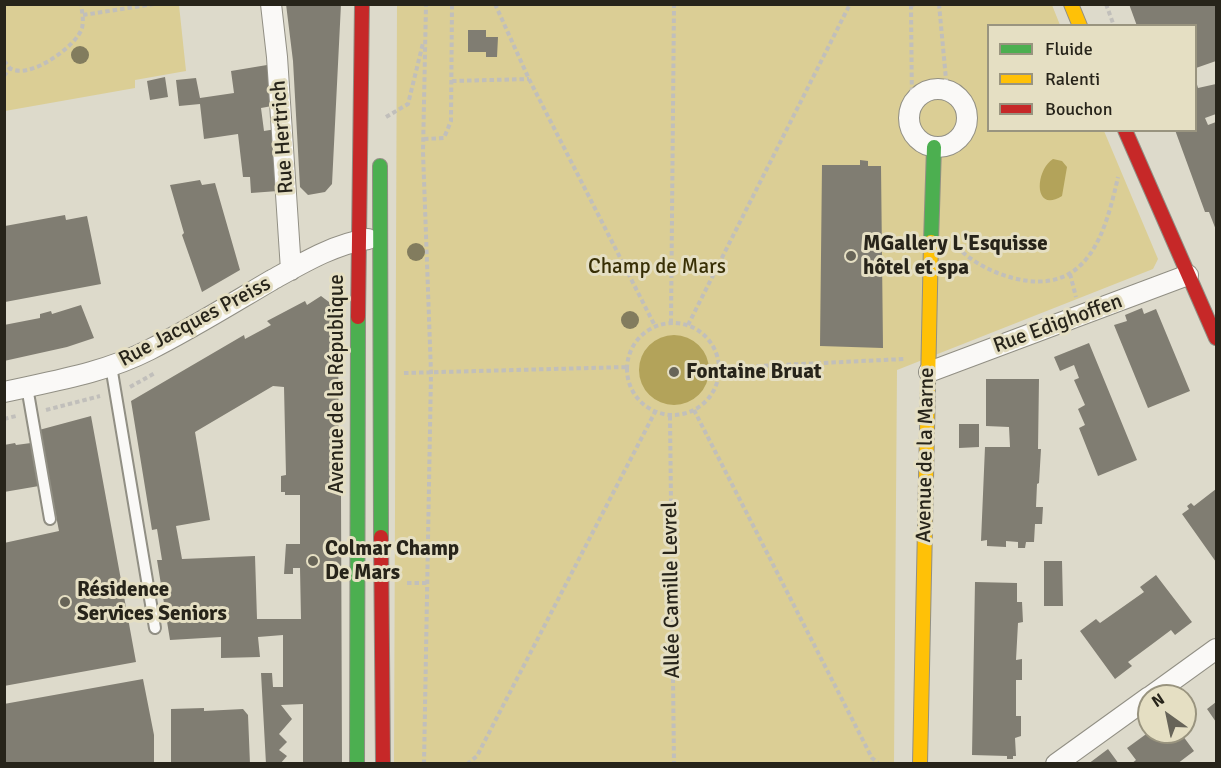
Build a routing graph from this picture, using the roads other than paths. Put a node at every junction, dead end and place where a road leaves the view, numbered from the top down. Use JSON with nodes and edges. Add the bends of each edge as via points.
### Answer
{"nodes":[{"id":1,"x":271,"y":4,"type":"edge"},
{"id":2,"x":362,"y":4,"type":"edge"},
{"id":3,"x":1071,"y":4,"type":"edge"},
{"id":4,"x":1079,"y":24,"type":"edge"},
{"id":5,"x":1126,"y":132,"type":"edge"},
{"id":6,"x":934,"y":147,"type":"junction"},
{"id":7,"x":380,"y":156,"type":"dead end"},
{"id":8,"x":380,"y":238,"type":"junction"},
{"id":9,"x":358,"y":240,"type":"junction"},
{"id":10,"x":291,"y":270,"type":"junction"},
{"id":11,"x":1188,"y":275,"type":"junction"},
{"id":12,"x":1216,"y":338,"type":"edge"},
{"id":13,"x":928,"y":365,"type":"junction"},
{"id":14,"x":111,"y":366,"type":"junction"},
{"id":15,"x":27,"y":387,"type":"junction"},
{"id":16,"x":4,"y":392,"type":"edge"},
{"id":17,"x":50,"y":519,"type":"dead end"},
{"id":18,"x":155,"y":628,"type":"dead end"},
{"id":19,"x":1216,"y":649,"type":"edge"},
{"id":20,"x":1168,"y":684,"type":"edge"},
{"id":21,"x":1137,"y":706,"type":"edge"},
{"id":22,"x":357,"y":764,"type":"edge"},
{"id":23,"x":383,"y":764,"type":"edge"},
{"id":24,"x":920,"y":764,"type":"edge"},
{"id":25,"x":1056,"y":764,"type":"edge"}],
"edges":[{"from":1,"to":10,"type":"street","name":"Rue Hertrich"},
{"from":2,"to":9,"type":"main road","name":"Avenue de la République"},
{"from":3,"to":4,"type":"main road"},
{"from":5,"to":11,"type":"main road"},
{"from":6,"to":6,"type":"street","via":[[953,143],[960,137],[967,119],[962,101],[947,90],[931,90],[912,106],[913,132]]},
{"from":6,"to":13,"type":"main road","name":"Avenue de la Marne"},
{"from":7,"to":8,"type":"main road","name":"Avenue de la République"},
{"from":8,"to":9,"type":"street","name":"Rue Jacques Preiss"},
{"from":8,"to":23,"type":"main road","name":"Avenue de la République"},
{"from":9,"to":10,"type":"street","name":"Rue Jacques Preiss"},
{"from":9,"to":22,"type":"main road","name":"Avenue de la République"},
{"from":10,"to":14,"type":"street","name":"Rue Jacques Preiss","via":[[151,350]]},
{"from":11,"to":12,"type":"main road"},
{"from":11,"to":13,"type":"street","name":"Rue Edighoffen"},
{"from":13,"to":24,"type":"main road","name":"Avenue de la Marne"},
{"from":14,"to":15,"type":"street","name":"Rue Jacques Preiss"},
{"from":14,"to":18,"type":"lane"},
{"from":15,"to":16,"type":"street","name":"Rue Jacques Preiss"},
{"from":15,"to":17,"type":"lane"},
{"from":19,"to":20,"type":"street"},
{"from":21,"to":25,"type":"street"}]}
